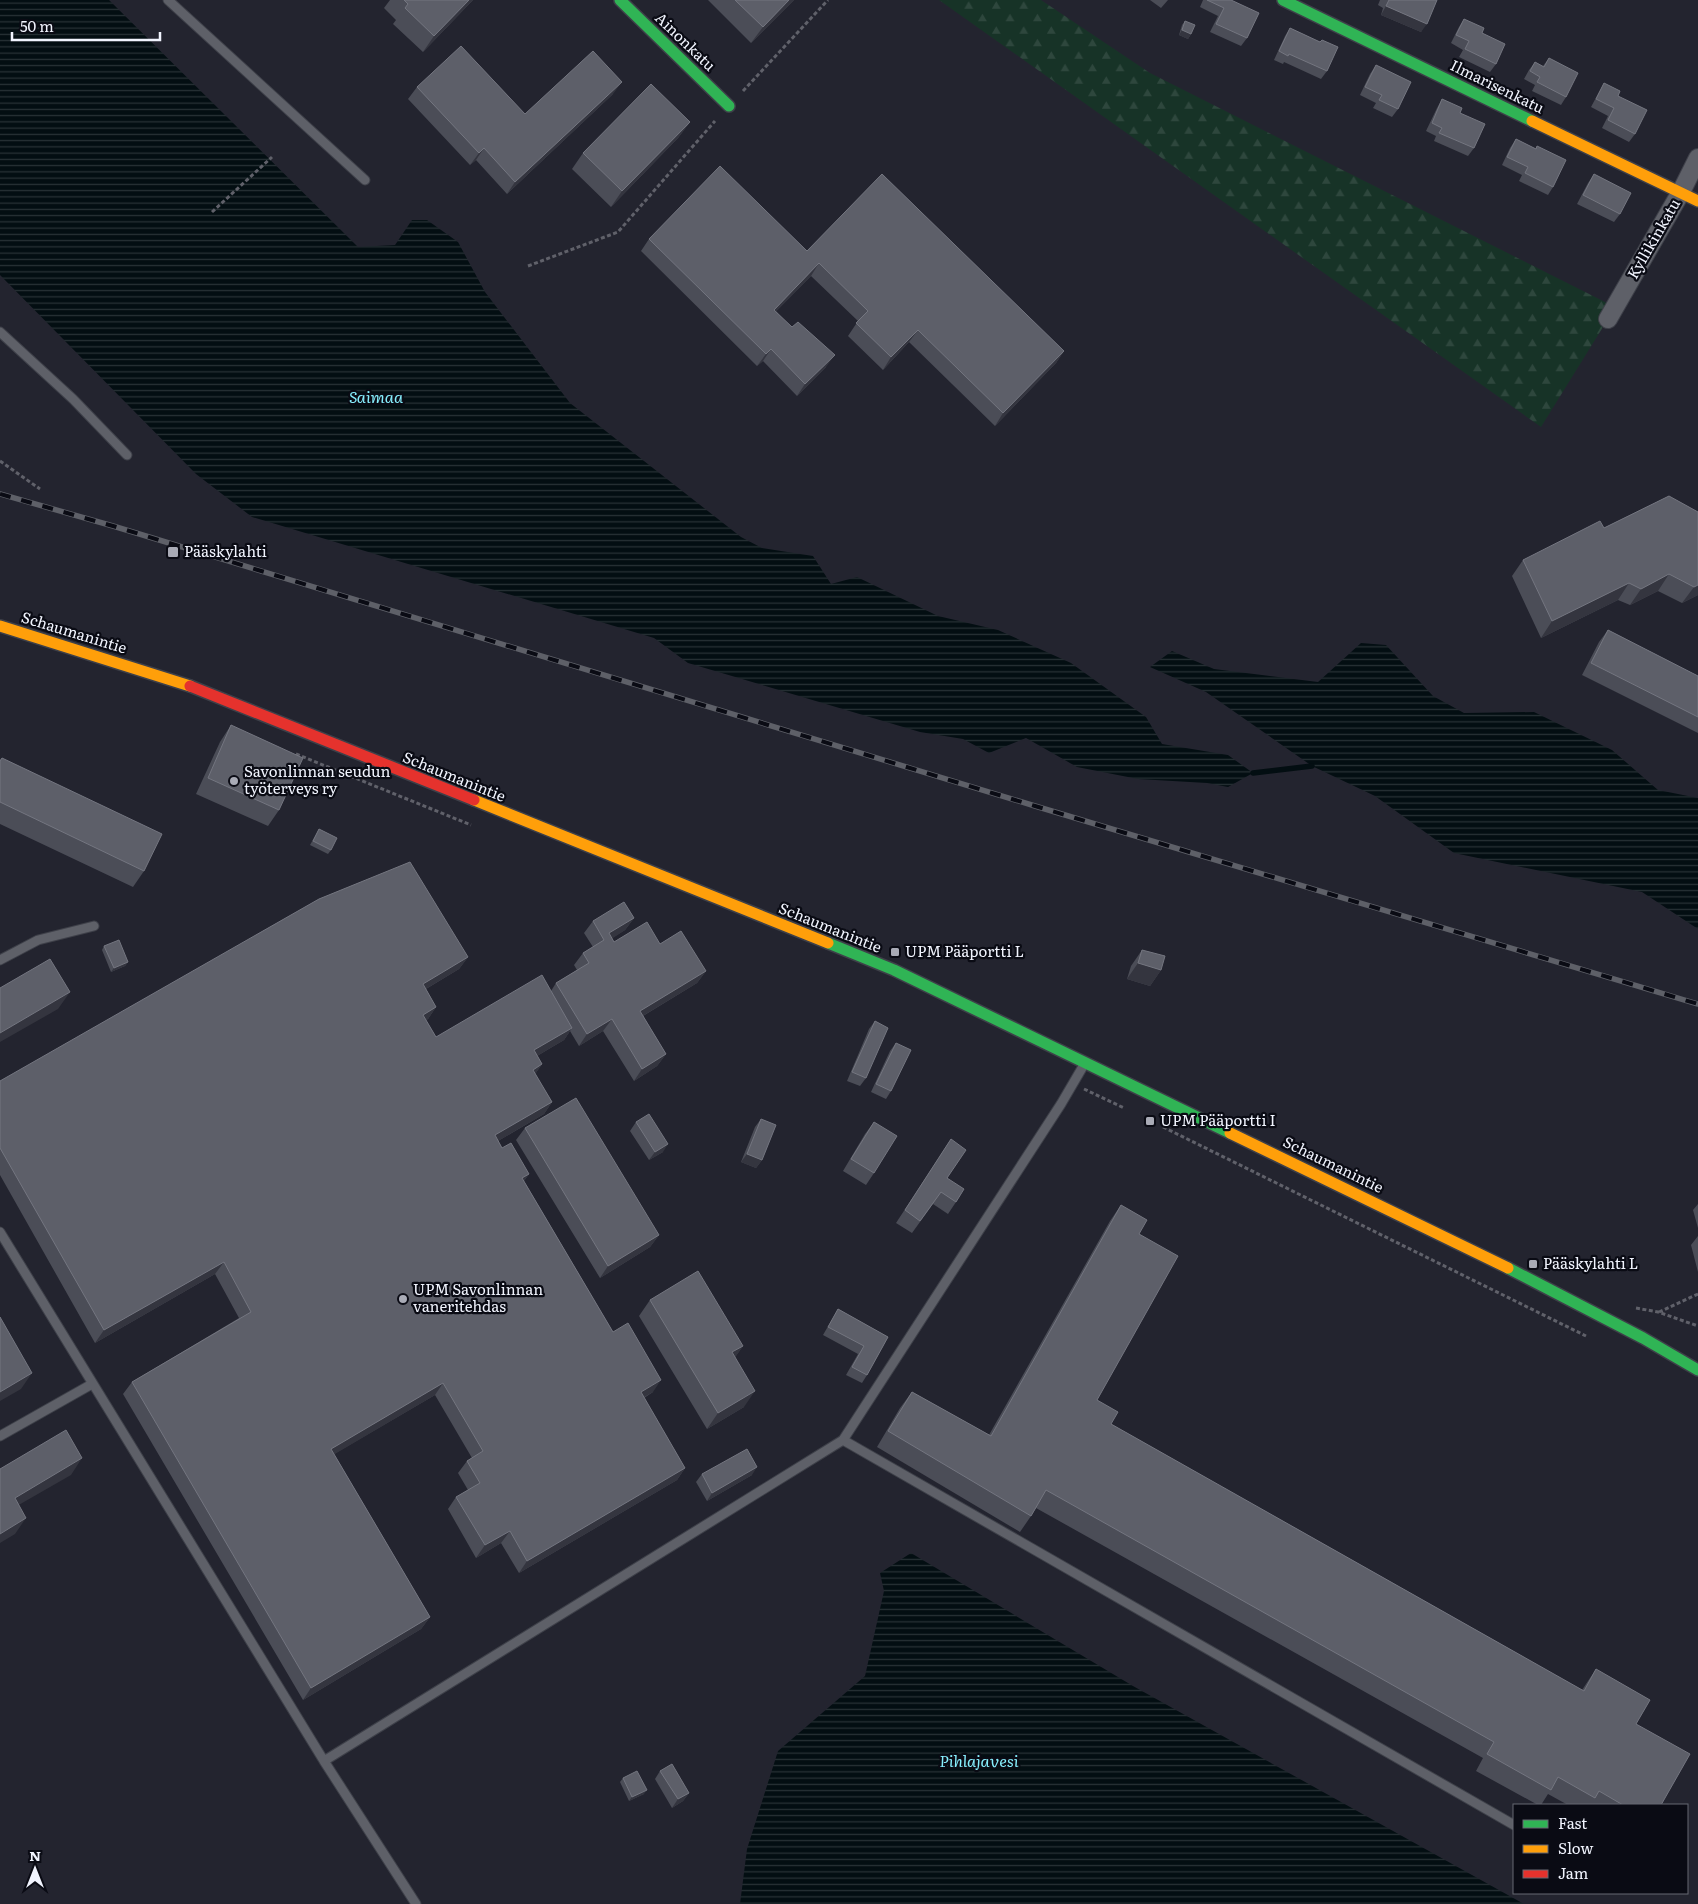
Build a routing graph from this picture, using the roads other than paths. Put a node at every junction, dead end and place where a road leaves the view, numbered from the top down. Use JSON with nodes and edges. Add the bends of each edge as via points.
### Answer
{"nodes":[{"id":1,"x":168,"y":0,"type":"edge"},
{"id":2,"x":620,"y":0,"type":"edge"},
{"id":3,"x":1283,"y":0,"type":"edge"},
{"id":4,"x":729,"y":106,"type":"road end"},
{"id":5,"x":1698,"y":158,"type":"edge"},
{"id":6,"x":365,"y":180,"type":"dead end"},
{"id":7,"x":1681,"y":192,"type":"junction"},
{"id":8,"x":1698,"y":201,"type":"edge"},
{"id":9,"x":1608,"y":318,"type":"dead end"},
{"id":10,"x":0,"y":332,"type":"edge"},
{"id":11,"x":127,"y":455,"type":"dead end"},
{"id":12,"x":0,"y":626,"type":"edge"},
{"id":13,"x":94,"y":926,"type":"dead end"},
{"id":14,"x":0,"y":960,"type":"edge"},
{"id":15,"x":1086,"y":1062,"type":"junction"},
{"id":16,"x":0,"y":1232,"type":"edge"},
{"id":17,"x":1698,"y":1370,"type":"edge"},
{"id":18,"x":92,"y":1384,"type":"junction"},
{"id":19,"x":0,"y":1436,"type":"edge"},
{"id":20,"x":843,"y":1440,"type":"junction"},
{"id":21,"x":324,"y":1761,"type":"junction"},
{"id":22,"x":1513,"y":1824,"type":"edge"},
{"id":23,"x":416,"y":1904,"type":"edge"}],
"edges":[{"from":1,"to":6,"type":"lane"},
{"from":2,"to":4,"type":"street","name":"Ainonkatu"},
{"from":3,"to":7,"type":"street","name":"Ilmarisenkatu"},
{"from":5,"to":7,"type":"street","name":"Kyllikinkatu"},
{"from":7,"to":8,"type":"street","name":"Ilmarisenkatu"},
{"from":7,"to":9,"type":"street","name":"Kyllikinkatu"},
{"from":10,"to":11,"type":"lane","via":[[73,399]]},
{"from":12,"to":15,"type":"street","name":"Schaumanintie","via":[[218,696],[894,970]]},
{"from":13,"to":14,"type":"lane","via":[[38,940]]},
{"from":15,"to":17,"type":"street","name":"Schaumanintie","via":[[1476,1252]]},
{"from":15,"to":20,"type":"lane"},
{"from":16,"to":18,"type":"lane"},
{"from":18,"to":19,"type":"lane"},
{"from":18,"to":21,"type":"lane"},
{"from":20,"to":21,"type":"lane"},
{"from":20,"to":22,"type":"lane"},
{"from":21,"to":23,"type":"lane"}]}
